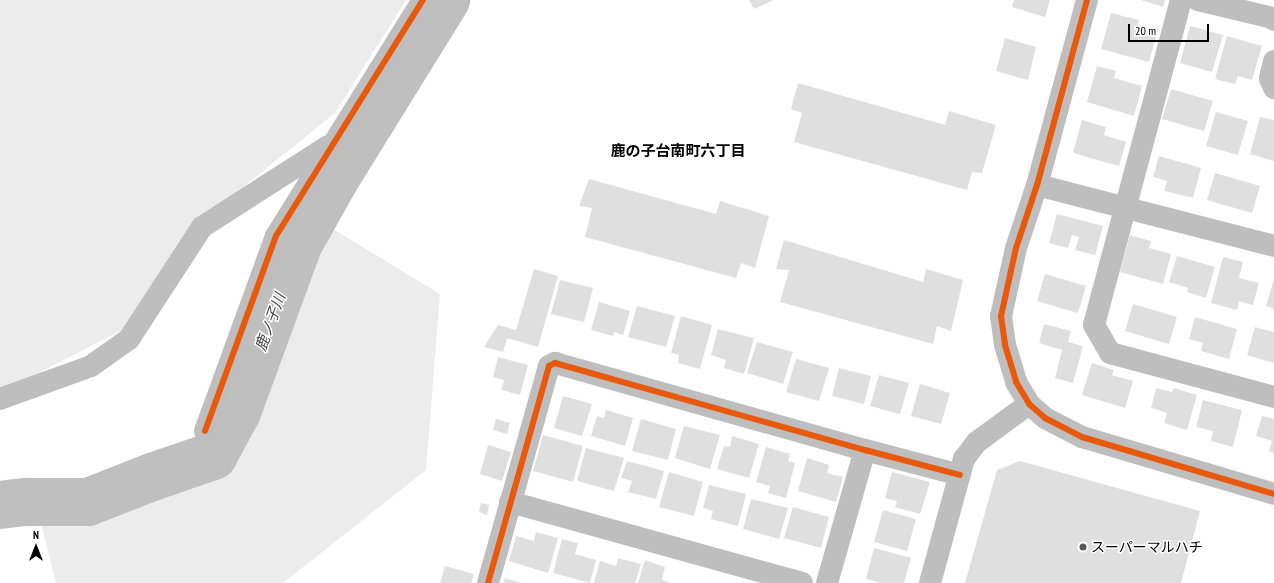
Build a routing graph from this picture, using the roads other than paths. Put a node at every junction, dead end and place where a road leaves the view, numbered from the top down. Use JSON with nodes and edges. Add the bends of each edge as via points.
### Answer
{"nodes":[{"id":1,"x":423,"y":0,"type":"edge"},
{"id":2,"x":1087,"y":0,"type":"edge"},
{"id":3,"x":1181,"y":0,"type":"edge"},
{"id":4,"x":1198,"y":0,"type":"edge"},
{"id":5,"x":1274,"y":20,"type":"edge"},
{"id":6,"x":1274,"y":61,"type":"edge"},
{"id":7,"x":1274,"y":88,"type":"edge"},
{"id":8,"x":333,"y":143,"type":"junction"},
{"id":9,"x":1037,"y":185,"type":"junction"},
{"id":10,"x":1124,"y":207,"type":"junction"},
{"id":11,"x":1274,"y":246,"type":"edge"},
{"id":12,"x":1274,"y":397,"type":"edge"},
{"id":13,"x":0,"y":399,"type":"edge"},
{"id":14,"x":1029,"y":404,"type":"junction"},
{"id":15,"x":205,"y":431,"type":"dead end"},
{"id":16,"x":865,"y":450,"type":"junction"},
{"id":17,"x":960,"y":475,"type":"junction"},
{"id":18,"x":1274,"y":494,"type":"edge"},
{"id":19,"x":510,"y":502,"type":"junction"},
{"id":20,"x":488,"y":583,"type":"edge"},
{"id":21,"x":802,"y":583,"type":"edge"},
{"id":22,"x":827,"y":583,"type":"edge"},
{"id":23,"x":930,"y":583,"type":"edge"}],
"edges":[{"from":1,"to":8,"type":"street"},
{"from":2,"to":9,"type":"street"},
{"from":3,"to":10,"type":"street"},
{"from":4,"to":5,"type":"street"},
{"from":6,"to":7,"type":"street","via":[[1270,79]]},
{"from":8,"to":13,"type":"street","via":[[202,227],[128,339],[91,366]]},
{"from":8,"to":15,"type":"street","via":[[276,236]]},
{"from":9,"to":10,"type":"street"},
{"from":9,"to":14,"type":"street","via":[[1016,248],[1001,316],[1005,345],[1016,382]]},
{"from":10,"to":11,"type":"street"},
{"from":10,"to":12,"type":"street","via":[[1094,325],[1110,353]]},
{"from":14,"to":17,"type":"street","via":[[976,442],[964,459]]},
{"from":14,"to":18,"type":"street","via":[[1046,418],[1082,437]]},
{"from":16,"to":17,"type":"street"},
{"from":16,"to":19,"type":"street","via":[[556,362],[549,366]]},
{"from":16,"to":22,"type":"street"},
{"from":17,"to":23,"type":"street"},
{"from":19,"to":20,"type":"street"},
{"from":19,"to":21,"type":"street"}]}
